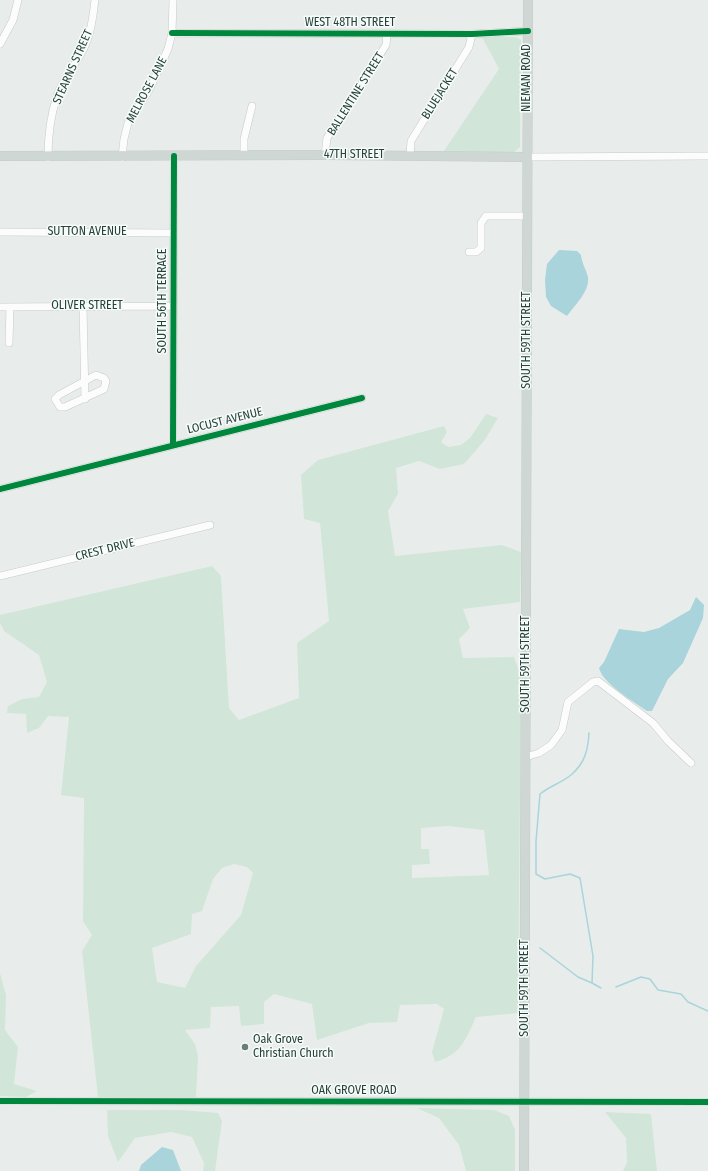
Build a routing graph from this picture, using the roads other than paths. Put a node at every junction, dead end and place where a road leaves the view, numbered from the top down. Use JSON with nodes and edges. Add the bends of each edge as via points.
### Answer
{"nodes":[{"id":1,"x":18,"y":0,"type":"edge"},
{"id":2,"x":95,"y":0,"type":"edge"},
{"id":3,"x":173,"y":0,"type":"edge"},
{"id":4,"x":528,"y":0,"type":"edge"},
{"id":5,"x":528,"y":31,"type":"junction"},
{"id":6,"x":172,"y":33,"type":"junction"},
{"id":7,"x":387,"y":34,"type":"junction"},
{"id":8,"x":472,"y":34,"type":"junction"},
{"id":9,"x":0,"y":44,"type":"edge"},
{"id":10,"x":252,"y":106,"type":"dead end"},
{"id":11,"x":244,"y":155,"type":"junction"},
{"id":12,"x":325,"y":155,"type":"junction"},
{"id":13,"x":410,"y":155,"type":"junction"},
{"id":14,"x":0,"y":156,"type":"edge"},
{"id":15,"x":174,"y":156,"type":"junction"},
{"id":16,"x":708,"y":156,"type":"edge"},
{"id":17,"x":48,"y":157,"type":"junction"},
{"id":18,"x":122,"y":157,"type":"junction"},
{"id":19,"x":527,"y":157,"type":"junction"},
{"id":20,"x":527,"y":216,"type":"junction"},
{"id":21,"x":0,"y":232,"type":"edge"},
{"id":22,"x":174,"y":233,"type":"junction"},
{"id":23,"x":469,"y":252,"type":"dead end"},
{"id":24,"x":0,"y":306,"type":"edge"},
{"id":25,"x":83,"y":306,"type":"junction"},
{"id":26,"x":174,"y":306,"type":"junction"},
{"id":27,"x":10,"y":307,"type":"junction"},
{"id":28,"x":9,"y":343,"type":"dead end"},
{"id":29,"x":84,"y":382,"type":"junction"},
{"id":30,"x":362,"y":398,"type":"dead end"},
{"id":31,"x":84,"y":399,"type":"junction"},
{"id":32,"x":173,"y":445,"type":"junction"},
{"id":33,"x":0,"y":489,"type":"edge"},
{"id":34,"x":210,"y":524,"type":"dead end"},
{"id":35,"x":0,"y":576,"type":"edge"},
{"id":36,"x":525,"y":757,"type":"junction"},
{"id":37,"x":691,"y":763,"type":"dead end"},
{"id":38,"x":0,"y":1101,"type":"edge"},
{"id":39,"x":524,"y":1102,"type":"junction"},
{"id":40,"x":708,"y":1102,"type":"edge"},
{"id":41,"x":524,"y":1171,"type":"edge"}],
"edges":[{"from":1,"to":9,"type":"street","via":[[12,20]]},
{"from":2,"to":17,"type":"street","name":"STEARNS STREET","via":[[84,48],[60,90],[52,114],[48,133]]},
{"from":3,"to":6,"type":"street","name":"MELROSE LANE"},
{"from":4,"to":5,"type":"main road","name":"NIEMAN ROAD"},
{"from":5,"to":8,"type":"street","name":"WEST 48TH STREET"},
{"from":5,"to":19,"type":"main road","name":"NIEMAN ROAD"},
{"from":6,"to":7,"type":"street","name":"WEST 48TH STREET"},
{"from":6,"to":18,"type":"street","name":"MELROSE LANE","via":[[160,68],[128,123]]},
{"from":7,"to":8,"type":"street","name":"WEST 48TH STREET"},
{"from":7,"to":12,"type":"street","name":"BALLENTINE STREET","via":[[386,45],[327,138]]},
{"from":8,"to":13,"type":"street","name":"BLUEJACKET","via":[[469,47],[411,141]]},
{"from":10,"to":11,"type":"street","via":[[244,140]]},
{"from":11,"to":12,"type":"main road","name":"47TH STREET"},
{"from":11,"to":15,"type":"main road","name":"47TH STREET"},
{"from":12,"to":13,"type":"main road","name":"47TH STREET"},
{"from":13,"to":19,"type":"main road","name":"47TH STREET"},
{"from":14,"to":17,"type":"main road","name":"47TH STREET"},
{"from":15,"to":18,"type":"main road","name":"47TH STREET"},
{"from":15,"to":22,"type":"street","name":"SOUTH 56TH TERRACE"},
{"from":16,"to":19,"type":"street","name":"47TH STREET"},
{"from":17,"to":18,"type":"main road","name":"47TH STREET"},
{"from":19,"to":20,"type":"main road","name":"SOUTH 59TH STREET"},
{"from":20,"to":23,"type":"street","via":[[486,216],[481,222],[481,248],[476,252]]},
{"from":20,"to":36,"type":"main road","name":"SOUTH 59TH STREET"},
{"from":21,"to":22,"type":"street","name":"SUTTON AVENUE"},
{"from":22,"to":26,"type":"street","name":"SOUTH 56TH TERRACE"},
{"from":24,"to":27,"type":"street","name":"OLIVER STREET"},
{"from":25,"to":26,"type":"street","name":"OLIVER STREET"},
{"from":25,"to":27,"type":"street","name":"OLIVER STREET"},
{"from":25,"to":29,"type":"street"},
{"from":26,"to":32,"type":"street","name":"SOUTH 56TH TERRACE"},
{"from":27,"to":28,"type":"street"},
{"from":29,"to":31,"type":"street"},
{"from":29,"to":31,"type":"street","via":[[99,375],[106,382],[104,389]]},
{"from":29,"to":31,"type":"street","via":[[55,399],[60,408]]},
{"from":30,"to":32,"type":"street","name":"LOCUST AVENUE"},
{"from":32,"to":33,"type":"street","name":"LOCUST AVENUE"},
{"from":34,"to":35,"type":"street","name":"CREST DRIVE"},
{"from":36,"to":37,"type":"street","via":[[551,745],[562,730],[568,702],[593,682],[598,681],[653,723]]},
{"from":36,"to":39,"type":"main road","name":"SOUTH 59TH STREET"},
{"from":38,"to":39,"type":"street","name":"OAK GROVE ROAD"},
{"from":39,"to":40,"type":"street","name":"OAK GROVE ROAD"},
{"from":39,"to":41,"type":"main road","name":"SOUTH 59TH STREET"}]}
